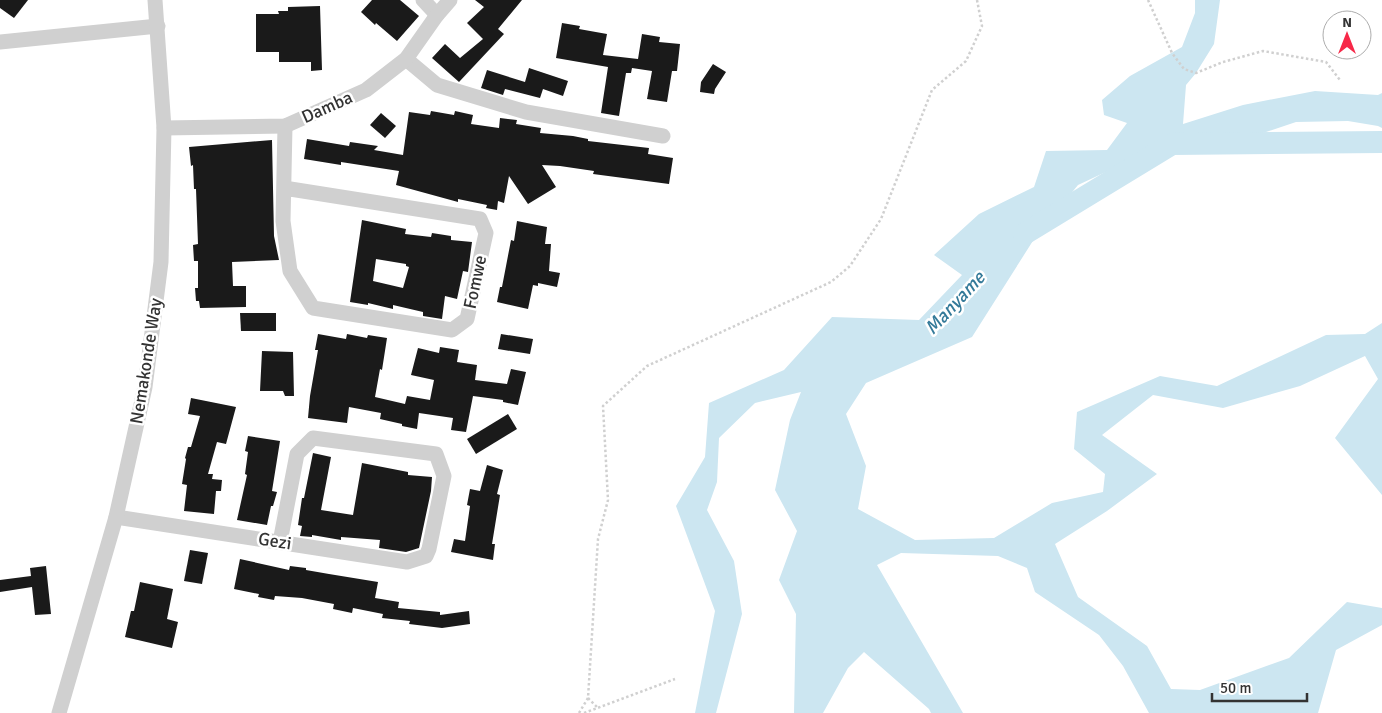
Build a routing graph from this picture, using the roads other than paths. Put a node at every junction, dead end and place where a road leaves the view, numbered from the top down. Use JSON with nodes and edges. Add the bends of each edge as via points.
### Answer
{"nodes":[{"id":1,"x":155,"y":0,"type":"edge"},
{"id":2,"x":423,"y":0,"type":"edge"},
{"id":3,"x":450,"y":0,"type":"edge"},
{"id":4,"x":438,"y":15,"type":"junction"},
{"id":5,"x":158,"y":26,"type":"junction"},
{"id":6,"x":0,"y":42,"type":"edge"},
{"id":7,"x":406,"y":59,"type":"junction"},
{"id":8,"x":286,"y":126,"type":"junction"},
{"id":9,"x":164,"y":128,"type":"junction"},
{"id":10,"x":663,"y":136,"type":"dead end"},
{"id":11,"x":284,"y":188,"type":"junction"},
{"id":12,"x":116,"y":516,"type":"junction"},
{"id":13,"x":280,"y":542,"type":"junction"},
{"id":14,"x":59,"y":713,"type":"edge"}],
"edges":[{"from":1,"to":5,"type":"street","name":"Nemakonde Way"},
{"from":2,"to":4,"type":"street"},
{"from":3,"to":4,"type":"street","name":"Damba"},
{"from":4,"to":7,"type":"street","name":"Damba"},
{"from":5,"to":6,"type":"street"},
{"from":5,"to":9,"type":"street","name":"Nemakonde Way"},
{"from":7,"to":8,"type":"street","name":"Damba","via":[[366,90]]},
{"from":7,"to":10,"type":"street","via":[[437,85],[526,112]]},
{"from":8,"to":9,"type":"street","name":"Damba"},
{"from":8,"to":11,"type":"street","name":"Fomwe"},
{"from":9,"to":12,"type":"street","name":"Nemakonde Way","via":[[161,262],[145,387]]},
{"from":11,"to":11,"type":"street","name":"Fomwe","via":[[283,221],[290,271],[313,308],[452,330],[467,319],[486,233],[480,219]]},
{"from":12,"to":13,"type":"street","name":"Gezi"},
{"from":12,"to":14,"type":"street","name":"Nemakonde Way"},
{"from":13,"to":13,"type":"street","name":"Gezi","via":[[407,562],[426,556],[444,476],[436,454],[312,438],[297,454]]}]}
